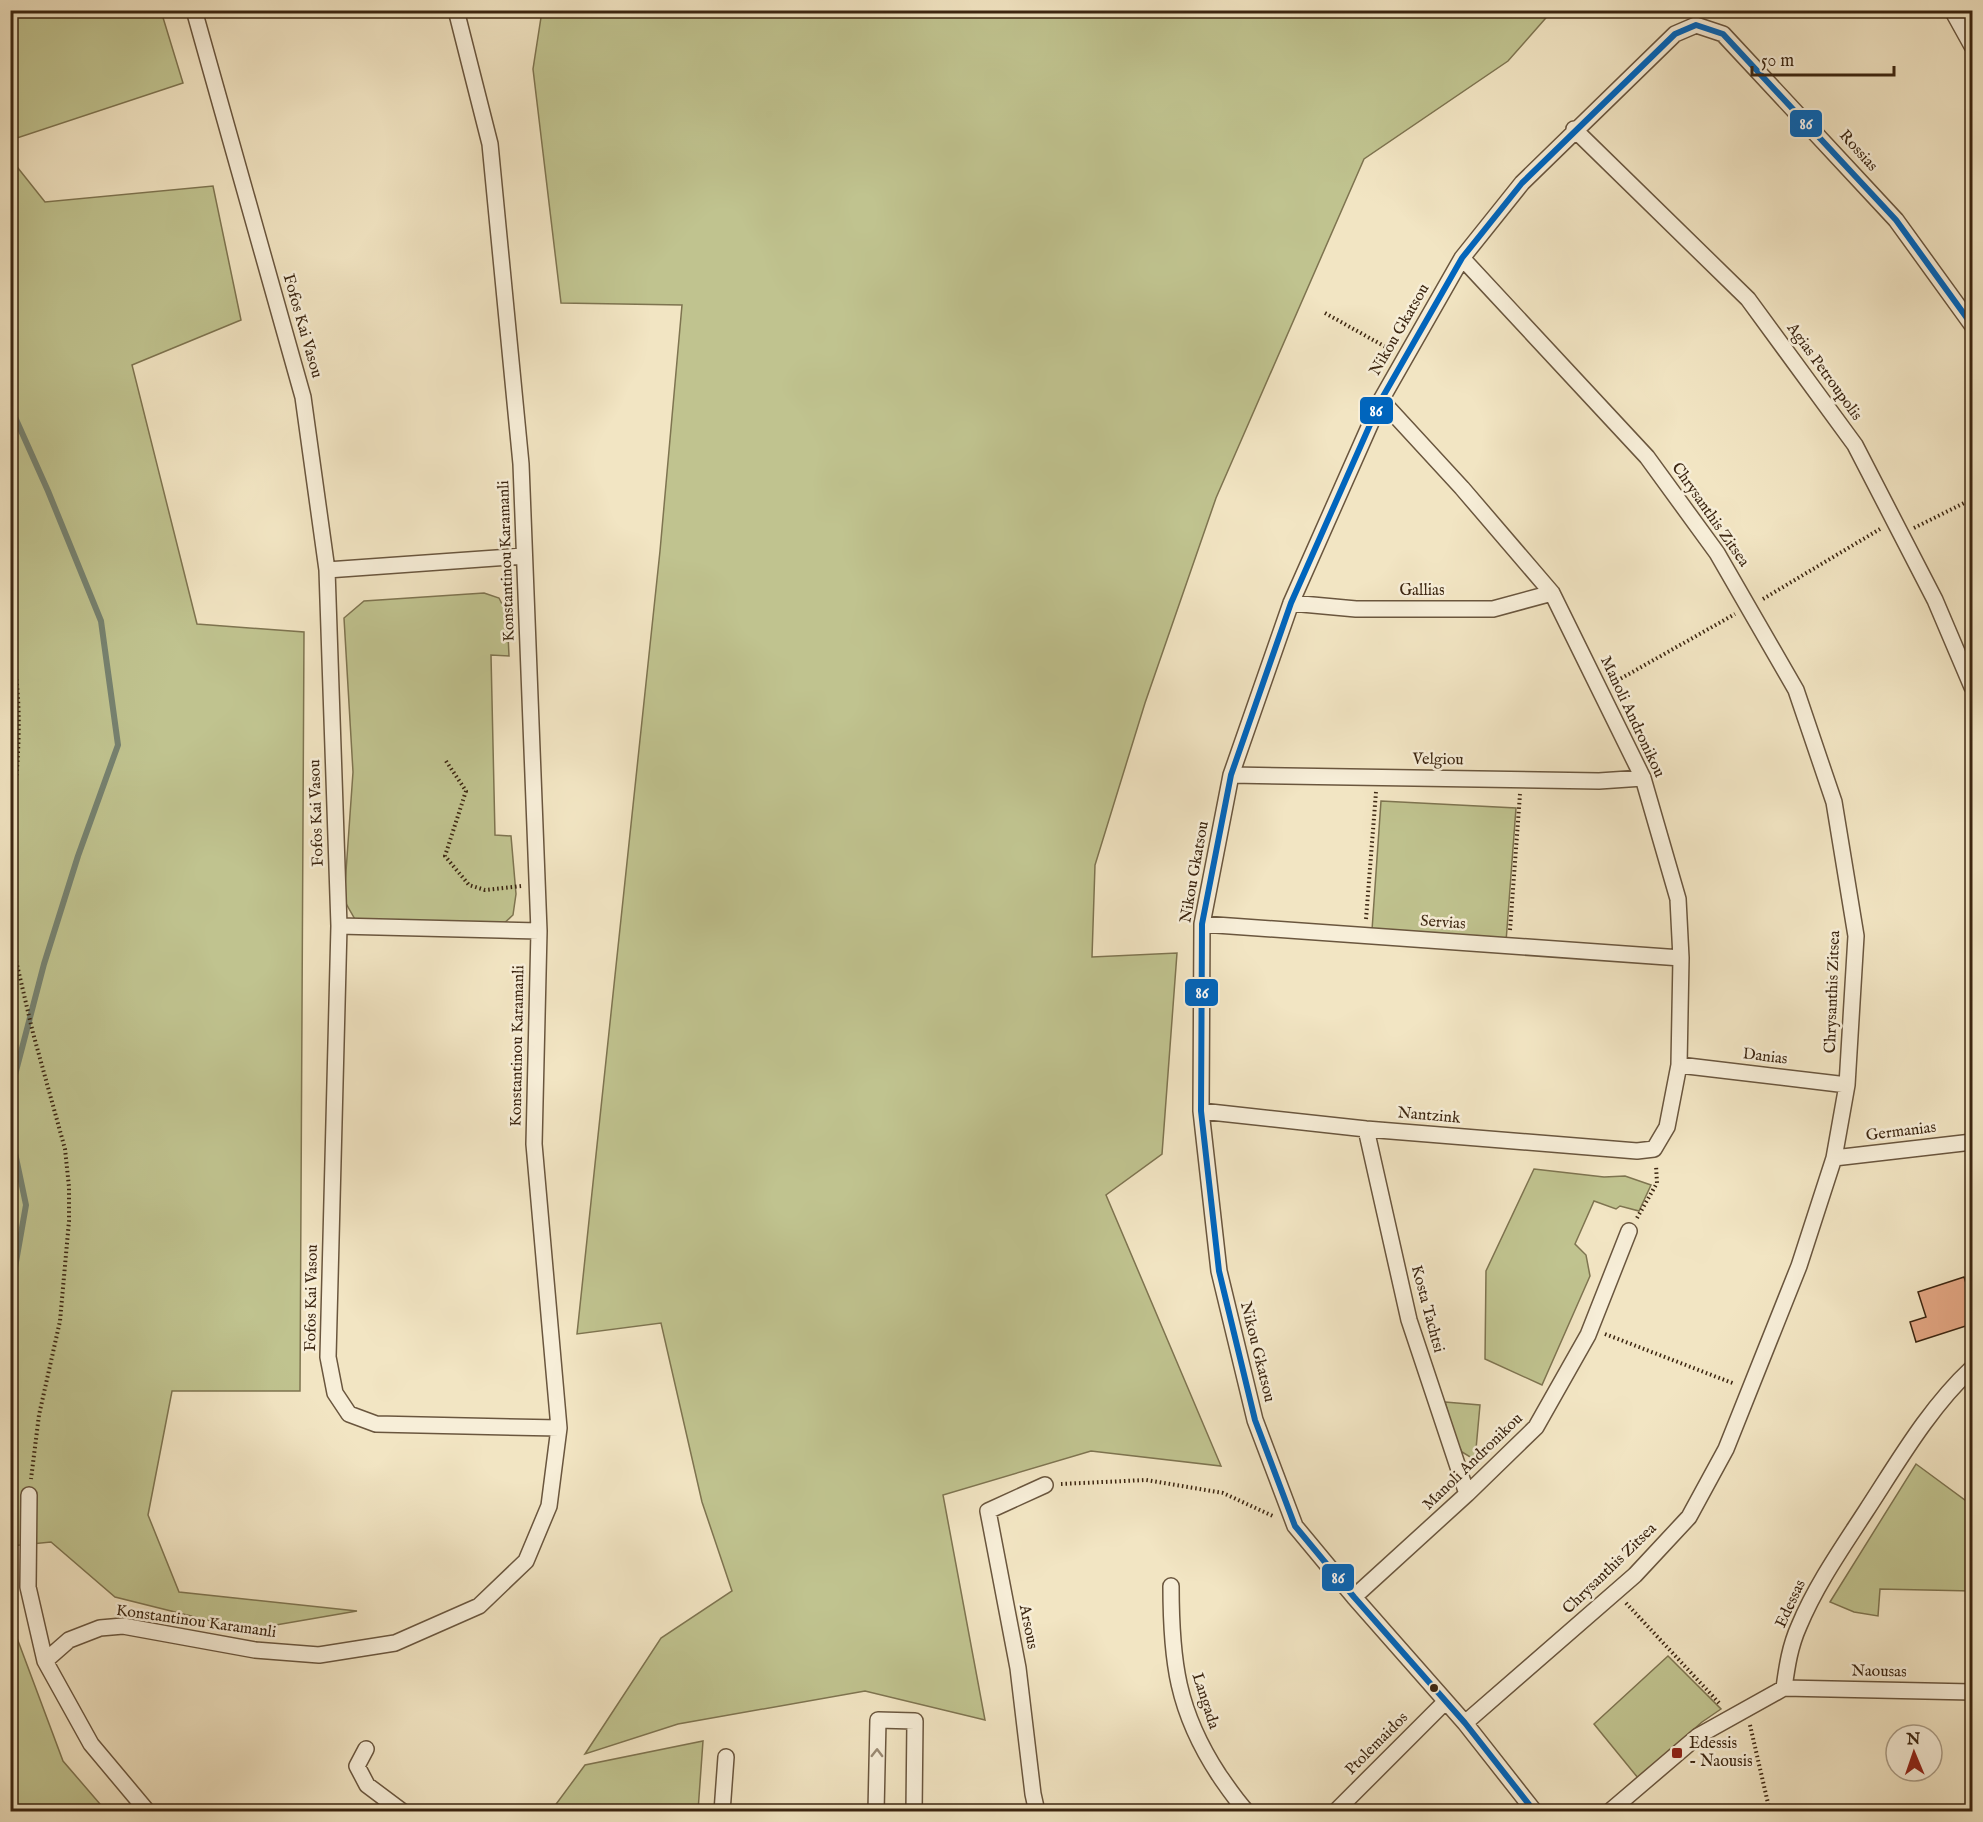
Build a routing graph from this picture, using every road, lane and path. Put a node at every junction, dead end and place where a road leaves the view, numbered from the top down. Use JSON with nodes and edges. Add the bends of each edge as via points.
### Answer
{"nodes":[{"id":1,"x":194,"y":10,"type":"edge"},
{"id":2,"x":456,"y":10,"type":"edge"},
{"id":3,"x":1952,"y":10,"type":"edge"},
{"id":4,"x":1696,"y":25,"type":"joint"},
{"id":5,"x":1972,"y":46,"type":"edge"},
{"id":6,"x":1574,"y":129,"type":"junction"},
{"id":7,"x":1462,"y":258,"type":"junction"},
{"id":8,"x":1325,"y":313,"type":"dead end"},
{"id":9,"x":1972,"y":325,"type":"edge"},
{"id":10,"x":1405,"y":358,"type":"junction"},
{"id":11,"x":1381,"y":400,"type":"junction"},
{"id":12,"x":1972,"y":499,"type":"edge"},
{"id":13,"x":1901,"y":535,"type":"junction"},
{"id":14,"x":524,"y":556,"type":"junction"},
{"id":15,"x":327,"y":570,"type":"junction"},
{"id":16,"x":1552,"y":593,"type":"junction"},
{"id":17,"x":1291,"y":603,"type":"junction"},
{"id":18,"x":10,"y":644,"type":"edge"},
{"id":19,"x":1972,"y":687,"type":"edge"},
{"id":20,"x":446,"y":761,"type":"dead end"},
{"id":21,"x":1231,"y":775,"type":"junction"},
{"id":22,"x":1377,"y":777,"type":"junction"},
{"id":23,"x":1643,"y":778,"type":"junction"},
{"id":24,"x":1521,"y":780,"type":"junction"},
{"id":25,"x":10,"y":826,"type":"edge"},
{"id":26,"x":537,"y":884,"type":"junction"},
{"id":27,"x":1202,"y":924,"type":"junction"},
{"id":28,"x":339,"y":926,"type":"junction"},
{"id":29,"x":539,"y":931,"type":"junction"},
{"id":30,"x":10,"y":935,"type":"edge"},
{"id":31,"x":1364,"y":935,"type":"junction"},
{"id":32,"x":1509,"y":946,"type":"junction"},
{"id":33,"x":1680,"y":958,"type":"junction"},
{"id":34,"x":1678,"y":1065,"type":"junction"},
{"id":35,"x":1847,"y":1085,"type":"junction"},
{"id":36,"x":1201,"y":1111,"type":"junction"},
{"id":37,"x":1366,"y":1129,"type":"junction"},
{"id":38,"x":1972,"y":1142,"type":"edge"},
{"id":39,"x":1654,"y":1149,"type":"junction"},
{"id":40,"x":1834,"y":1158,"type":"junction"},
{"id":41,"x":1629,"y":1231,"type":"joint"},
{"id":42,"x":1590,"y":1329,"type":"junction"},
{"id":43,"x":1972,"y":1368,"type":"edge"},
{"id":44,"x":1749,"y":1390,"type":"junction"},
{"id":45,"x":559,"y":1428,"type":"junction"},
{"id":46,"x":1045,"y":1485,"type":"joint"},
{"id":47,"x":1467,"y":1494,"type":"junction"},
{"id":48,"x":29,"y":1495,"type":"joint"},
{"id":49,"x":1295,"y":1526,"type":"junction"},
{"id":50,"x":1171,"y":1586,"type":"dead end"},
{"id":51,"x":1616,"y":1592,"type":"junction"},
{"id":52,"x":1354,"y":1597,"type":"junction"},
{"id":53,"x":45,"y":1661,"type":"junction"},
{"id":54,"x":1784,"y":1688,"type":"junction"},
{"id":55,"x":1972,"y":1692,"type":"edge"},
{"id":56,"x":1445,"y":1702,"type":"junction"},
{"id":57,"x":1746,"y":1709,"type":"junction"},
{"id":58,"x":1732,"y":1717,"type":"junction"},
{"id":59,"x":1465,"y":1723,"type":"junction"},
{"id":60,"x":366,"y":1749,"type":"dead end"},
{"id":61,"x":726,"y":1758,"type":"dead end"},
{"id":62,"x":148,"y":1812,"type":"edge"},
{"id":63,"x":403,"y":1812,"type":"edge"},
{"id":64,"x":722,"y":1812,"type":"edge"},
{"id":65,"x":876,"y":1812,"type":"edge"},
{"id":66,"x":914,"y":1812,"type":"edge"},
{"id":67,"x":1037,"y":1812,"type":"edge"},
{"id":68,"x":1247,"y":1812,"type":"edge"},
{"id":69,"x":1335,"y":1812,"type":"edge"},
{"id":70,"x":1535,"y":1812,"type":"edge"},
{"id":71,"x":1609,"y":1812,"type":"edge"},
{"id":72,"x":1770,"y":1812,"type":"edge"}],
"edges":[{"from":1,"to":15,"type":"street","name":"Fofos Kai Vasou","via":[[303,397]]},
{"from":2,"to":14,"type":"street","name":"Konstantinou Karamanli","via":[[490,144],[521,464]]},
{"from":3,"to":5,"type":"street"},
{"from":4,"to":6,"type":"street","name":"Nikou Gkatsou","via":[[1675,34]]},
{"from":4,"to":9,"type":"street","name":"Rossias","via":[[1723,34],[1776,88],[1896,220]]},
{"from":6,"to":7,"type":"street","name":"Nikou Gkatsou","via":[[1522,183]]},
{"from":6,"to":13,"type":"street","name":"Agias Petroupolis","via":[[1748,299],[1855,444]]},
{"from":7,"to":10,"type":"street","name":"Nikou Gkatsou"},
{"from":7,"to":35,"type":"street","name":"Chrysanthis Zitsea","via":[[1647,457],[1717,553],[1796,690],[1834,802],[1856,936]]},
{"from":8,"to":10,"type":"path"},
{"from":10,"to":11,"type":"street","name":"Nikou Gkatsou"},
{"from":11,"to":16,"type":"street","name":"Manoli Andronikou"},
{"from":11,"to":17,"type":"street","name":"Nikou Gkatsou"},
{"from":12,"to":13,"type":"path"},
{"from":13,"to":19,"type":"street","name":"Agias Petroupolis","via":[[1935,600]]},
{"from":14,"to":15,"type":"street"},
{"from":14,"to":26,"type":"street","name":"Konstantinou Karamanli"},
{"from":15,"to":28,"type":"street","name":"Fofos Kai Vasou"},
{"from":16,"to":17,"type":"street","name":"Gallias","via":[[1493,609],[1356,609]]},
{"from":16,"to":23,"type":"street","name":"Manoli Andronikou"},
{"from":17,"to":21,"type":"street","name":"Nikou Gkatsou"},
{"from":18,"to":25,"type":"path","via":[[18,705],[18,758]]},
{"from":20,"to":26,"type":"path","via":[[466,791],[445,856],[469,885],[485,890]]},
{"from":21,"to":22,"type":"street","name":"Velgiou"},
{"from":21,"to":27,"type":"street","name":"Nikou Gkatsou"},
{"from":22,"to":24,"type":"street","name":"Velgiou"},
{"from":22,"to":31,"type":"path"},
{"from":23,"to":24,"type":"street","name":"Velgiou","via":[[1599,782]]},
{"from":23,"to":33,"type":"street","name":"Manoli Andronikou","via":[[1678,900]]},
{"from":24,"to":32,"type":"path"},
{"from":26,"to":29,"type":"street","name":"Konstantinou Karamanli"},
{"from":27,"to":31,"type":"street","name":"Servias"},
{"from":27,"to":36,"type":"street","name":"Nikou Gkatsou"},
{"from":28,"to":29,"type":"street"},
{"from":28,"to":45,"type":"street","name":"Fofos Kai Vasou","via":[[328,1357],[335,1393],[349,1414],[375,1424]]},
{"from":29,"to":45,"type":"street","name":"Konstantinou Karamanli","via":[[534,1144]]},
{"from":30,"to":48,"type":"path","via":[[65,1149],[69,1187],[60,1321],[39,1415]]},
{"from":31,"to":32,"type":"street","name":"Servias"},
{"from":32,"to":33,"type":"street","name":"Servias"},
{"from":33,"to":34,"type":"street","name":"Manoli Andronikou"},
{"from":34,"to":35,"type":"street","name":"Danias"},
{"from":34,"to":39,"type":"street","name":"Manoli Andronikou","via":[[1667,1126]]},
{"from":35,"to":40,"type":"street","name":"Chrysanthis Zitsea"},
{"from":36,"to":37,"type":"street","name":"Nantzink"},
{"from":36,"to":49,"type":"street","name":"Nikou Gkatsou","via":[[1219,1272],[1255,1420]]},
{"from":37,"to":39,"type":"street","name":"Nantzink","via":[[1637,1151]]},
{"from":37,"to":47,"type":"street","name":"Kosta Tachtsi","via":[[1409,1320]]},
{"from":38,"to":40,"type":"street","name":"Germanias"},
{"from":39,"to":41,"type":"path","via":[[1657,1183]]},
{"from":40,"to":44,"type":"street","name":"Chrysanthis Zitsea","via":[[1799,1266]]},
{"from":41,"to":42,"type":"street","name":"Manoli Andronikou"},
{"from":42,"to":44,"type":"path"},
{"from":42,"to":47,"type":"street","name":"Manoli Andronikou","via":[[1536,1427]]},
{"from":43,"to":54,"type":"street","name":"Edessas","via":[[1914,1437],[1822,1580],[1790,1651]]},
{"from":44,"to":51,"type":"street","name":"Chrysanthis Zitsea","via":[[1726,1449],[1689,1517]]},
{"from":45,"to":53,"type":"street","name":"Konstantinou Karamanli","via":[[549,1506],[526,1561],[479,1606],[395,1643],[320,1655],[255,1650],[123,1626],[100,1628],[69,1640]]},
{"from":46,"to":49,"type":"path","via":[[1146,1480],[1223,1493]]},
{"from":46,"to":67,"type":"street","name":"Arsous","via":[[988,1511],[1018,1668]]},
{"from":47,"to":52,"type":"street","name":"Manoli Andronikou"},
{"from":48,"to":53,"type":"street","via":[[28,1587]]},
{"from":49,"to":52,"type":"street","name":"Nikou Gkatsou"},
{"from":50,"to":68,"type":"street","name":"Langada","via":[[1176,1673],[1188,1719],[1205,1753]]},
{"from":51,"to":58,"type":"path"},
{"from":51,"to":59,"type":"street","name":"Chrysanthis Zitsea"},
{"from":52,"to":56,"type":"street","name":"Nikou Gkatsou"},
{"from":53,"to":62,"type":"street","via":[[91,1744]]},
{"from":54,"to":55,"type":"street","name":"Naousas"},
{"from":54,"to":57,"type":"street"},
{"from":56,"to":59,"type":"street","name":"Nikou Gkatsou"},
{"from":56,"to":69,"type":"street","name":"Ptolemaidos"},
{"from":57,"to":58,"type":"street"},
{"from":57,"to":72,"type":"path"},
{"from":58,"to":71,"type":"street","via":[[1698,1736]]},
{"from":59,"to":70,"type":"street","name":"Nikou Gkatsou"},
{"from":60,"to":63,"type":"street","via":[[357,1766],[367,1785]]},
{"from":61,"to":64,"type":"street"},
{"from":65,"to":66,"type":"street","one_way":true,"via":[[878,1720],[915,1721]]}]}
